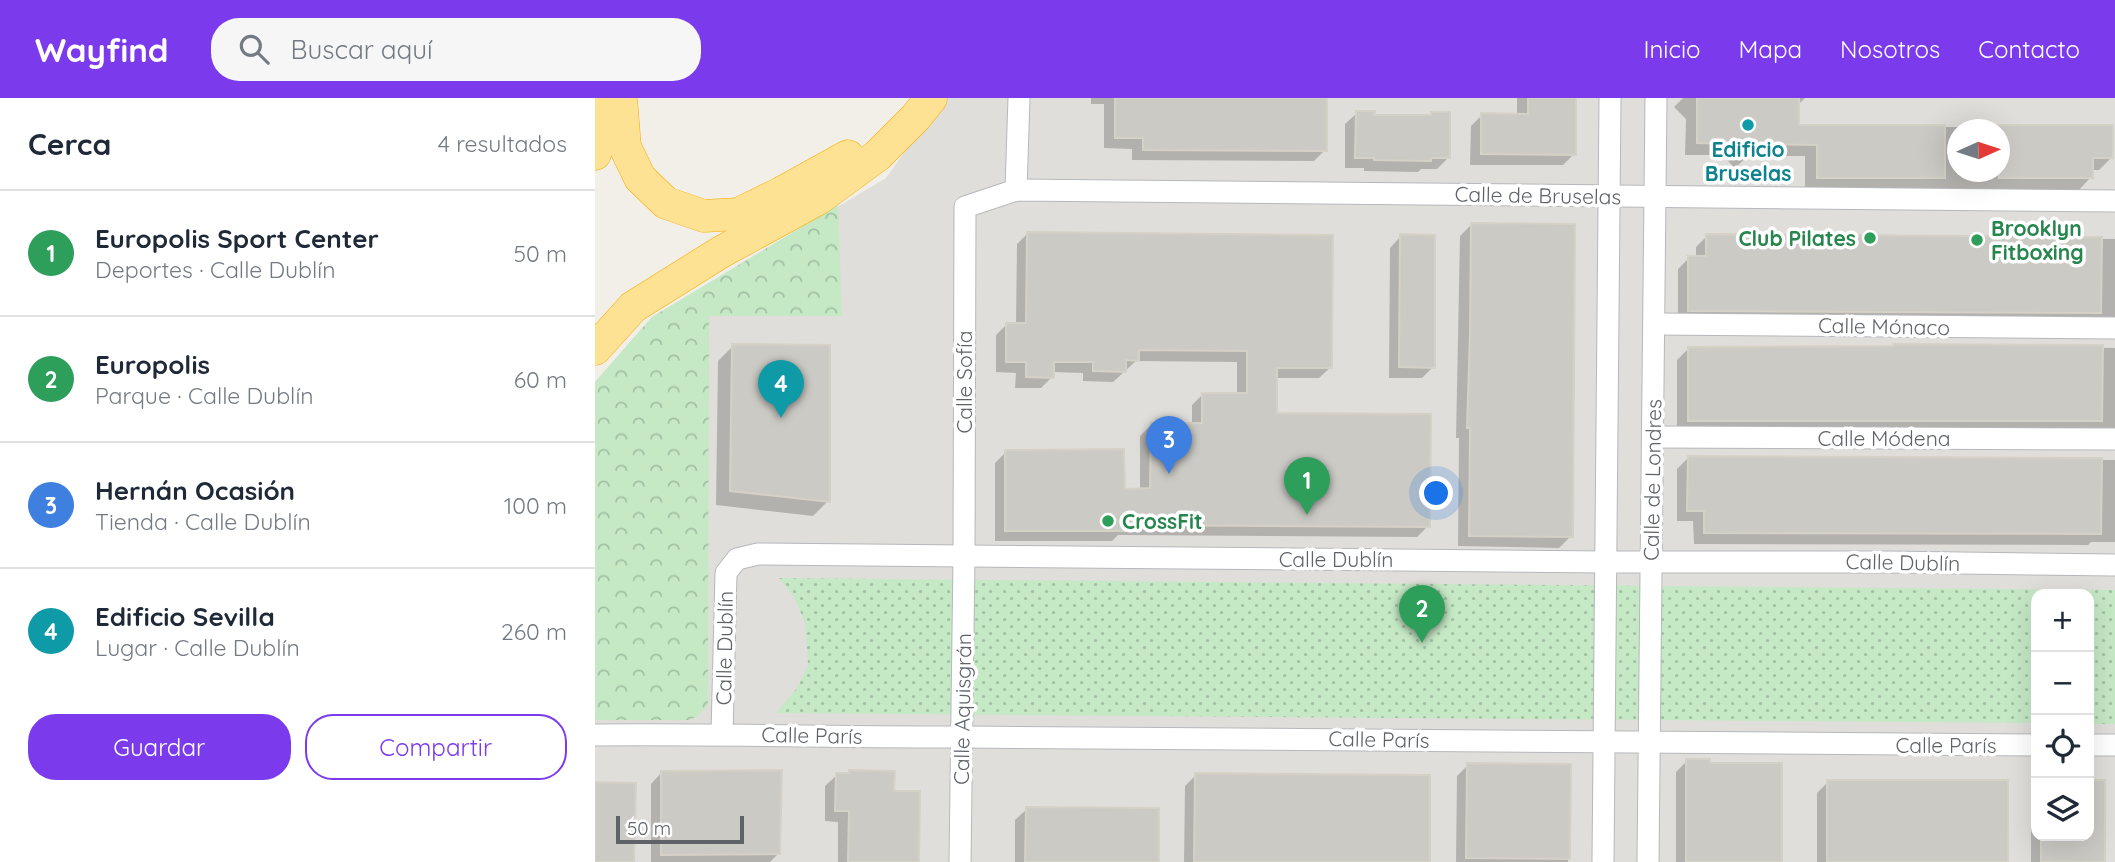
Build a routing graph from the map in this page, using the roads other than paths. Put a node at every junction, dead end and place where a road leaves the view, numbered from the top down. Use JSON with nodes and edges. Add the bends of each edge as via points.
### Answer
{"nodes":[{"id":1,"x":612,"y":98,"type":"edge"},
{"id":2,"x":621,"y":98,"type":"edge"},
{"id":3,"x":905,"y":98,"type":"edge"},
{"id":4,"x":931,"y":98,"type":"edge"},
{"id":5,"x":1019,"y":98,"type":"edge"},
{"id":6,"x":1610,"y":98,"type":"edge"},
{"id":7,"x":1656,"y":98,"type":"edge"},
{"id":8,"x":595,"y":154,"type":"edge"},
{"id":9,"x":1016,"y":190,"type":"junction"},
{"id":10,"x":1610,"y":196,"type":"junction"},
{"id":11,"x":1655,"y":196,"type":"junction"},
{"id":12,"x":2115,"y":201,"type":"edge"},
{"id":13,"x":965,"y":207,"type":"joint"},
{"id":14,"x":1654,"y":324,"type":"junction"},
{"id":15,"x":2115,"y":328,"type":"edge"},
{"id":16,"x":595,"y":349,"type":"edge"},
{"id":17,"x":1653,"y":437,"type":"junction"},
{"id":18,"x":2115,"y":439,"type":"edge"},
{"id":19,"x":964,"y":557,"type":"junction"},
{"id":20,"x":1606,"y":562,"type":"junction"},
{"id":21,"x":1651,"y":562,"type":"junction"},
{"id":22,"x":2115,"y":565,"type":"edge"},
{"id":23,"x":722,"y":734,"type":"junction"},
{"id":24,"x":595,"y":735,"type":"edge"},
{"id":25,"x":961,"y":737,"type":"junction"},
{"id":26,"x":1604,"y":741,"type":"junction"},
{"id":27,"x":1649,"y":742,"type":"junction"},
{"id":28,"x":2031,"y":745,"type":"edge"},
{"id":29,"x":2094,"y":745,"type":"edge"},
{"id":30,"x":2115,"y":746,"type":"edge"},
{"id":31,"x":960,"y":862,"type":"edge"},
{"id":32,"x":1603,"y":862,"type":"edge"},
{"id":33,"x":1648,"y":862,"type":"edge"}],
"edges":[{"from":1,"to":8,"type":"highway"},
{"from":2,"to":3,"type":"highway","via":[[625,147],[640,178],[666,203],[704,216],[739,214],[847,157],[891,119]]},
{"from":4,"to":16,"type":"highway","via":[[877,156],[818,199],[633,307]]},
{"from":5,"to":9,"type":"street"},
{"from":6,"to":10,"type":"street"},
{"from":7,"to":11,"type":"street","name":"Calle de Londres"},
{"from":9,"to":10,"type":"street","name":"Calle de Bruselas"},
{"from":9,"to":13,"type":"street","name":"Calle de Bruselas"},
{"from":10,"to":11,"type":"street","name":"Calle de Bruselas"},
{"from":10,"to":20,"type":"street"},
{"from":11,"to":12,"type":"street","name":"Calle de Bruselas"},
{"from":11,"to":14,"type":"street","name":"Calle de Londres"},
{"from":13,"to":19,"type":"street","name":"Calle Sofía"},
{"from":14,"to":15,"type":"street","name":"Calle Mónaco"},
{"from":14,"to":17,"type":"street","name":"Calle de Londres"},
{"from":17,"to":18,"type":"street","name":"Calle Módena"},
{"from":17,"to":21,"type":"street","name":"Calle de Londres"},
{"from":19,"to":20,"type":"street","name":"Calle Dublín"},
{"from":19,"to":23,"type":"street","name":"Calle Dublín","via":[[758,554],[737,559],[726,573]]},
{"from":19,"to":25,"type":"street","name":"Calle Aquisgrán"},
{"from":20,"to":21,"type":"street","name":"Calle Dublín"},
{"from":20,"to":26,"type":"street"},
{"from":21,"to":22,"type":"street","name":"Calle Dublín"},
{"from":21,"to":27,"type":"street","name":"Calle de Londres"},
{"from":23,"to":24,"type":"street","name":"Calle París"},
{"from":23,"to":25,"type":"street","name":"Calle París"},
{"from":25,"to":26,"type":"street","name":"Calle París"},
{"from":25,"to":31,"type":"street","name":"Calle Aquisgrán"},
{"from":26,"to":27,"type":"street","name":"Calle París"},
{"from":26,"to":32,"type":"street"},
{"from":27,"to":28,"type":"street","name":"Calle París"},
{"from":27,"to":33,"type":"street","name":"Calle de Londres"},
{"from":29,"to":30,"type":"street"}]}
